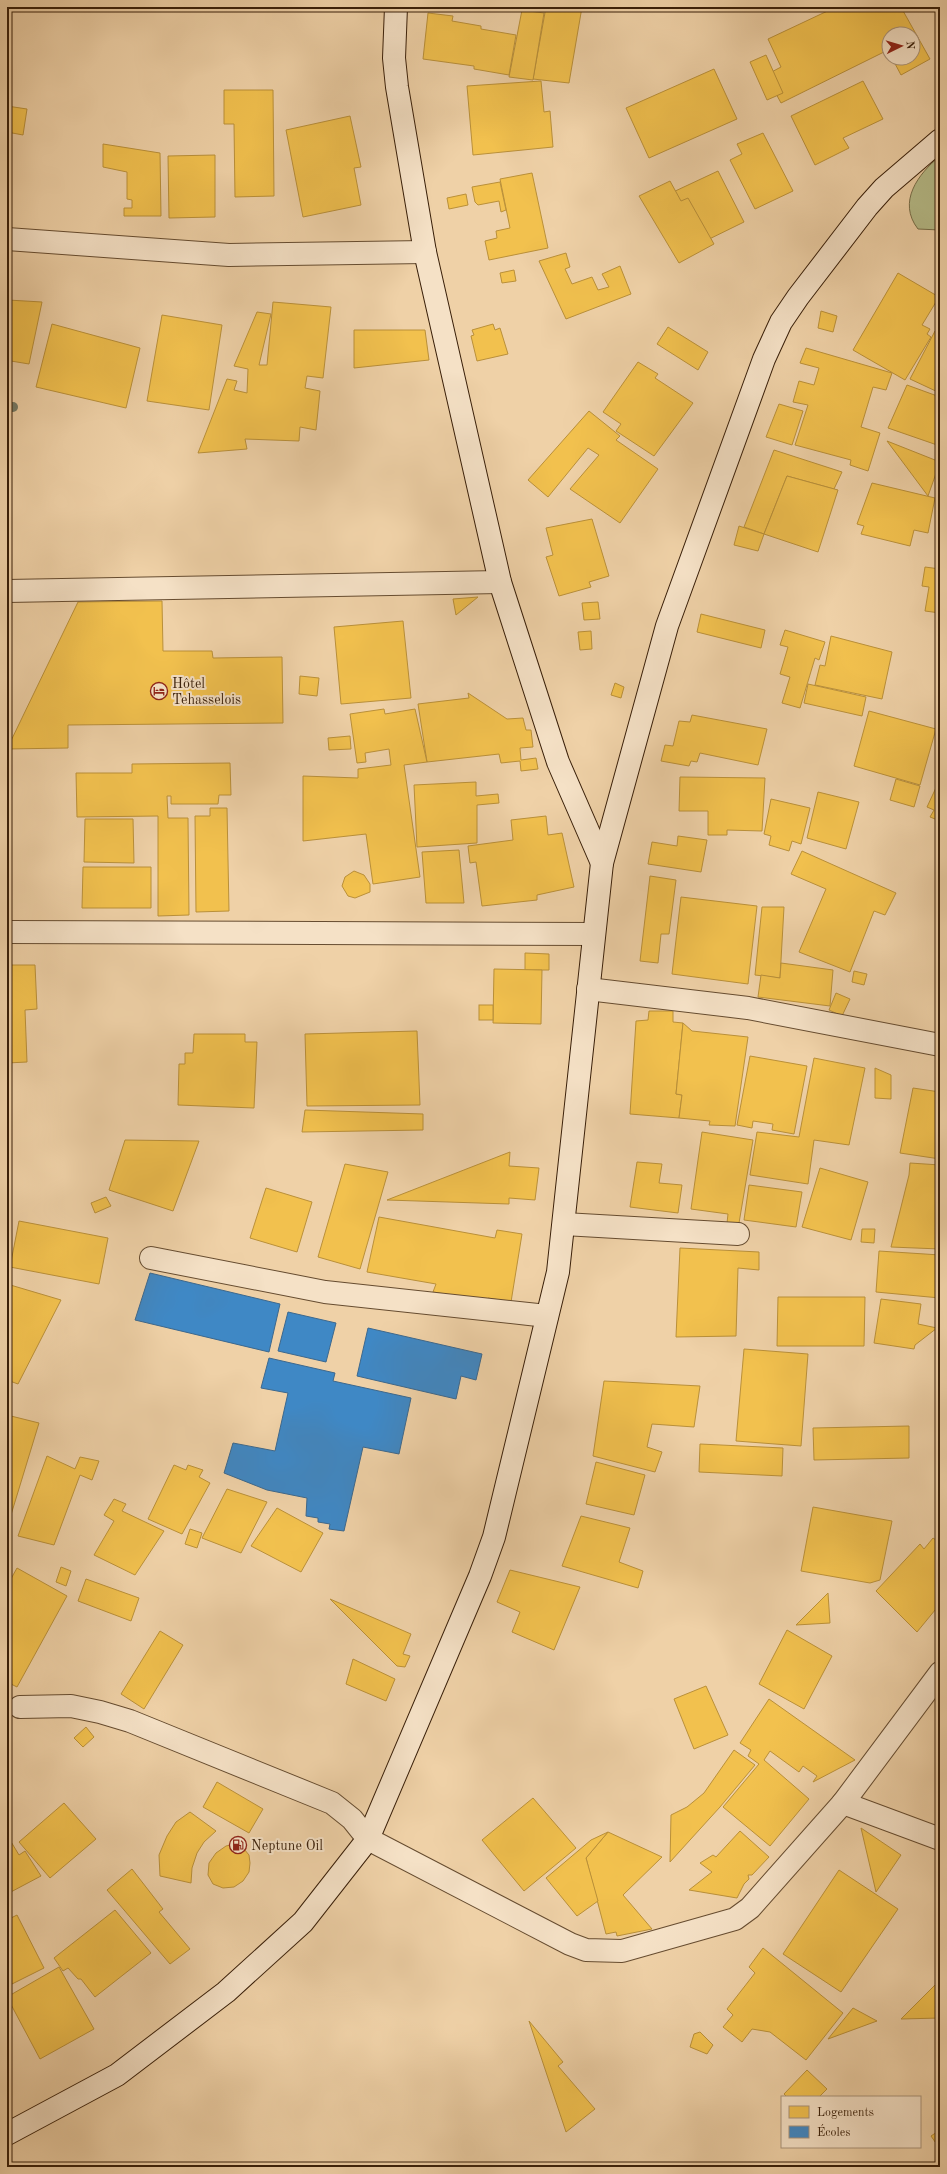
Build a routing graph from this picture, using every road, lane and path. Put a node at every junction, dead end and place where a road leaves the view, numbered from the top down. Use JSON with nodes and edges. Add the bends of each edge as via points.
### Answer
{"nodes":[{"id":1,"x":396,"y":7,"type":"edge"},
{"id":2,"x":940,"y":140,"type":"edge"},
{"id":3,"x":7,"y":239,"type":"edge"},
{"id":4,"x":425,"y":252,"type":"junction"},
{"id":5,"x":500,"y":582,"type":"junction"},
{"id":6,"x":7,"y":591,"type":"edge"},
{"id":7,"x":602,"y":863,"type":"junction"},
{"id":8,"x":7,"y":932,"type":"edge"},
{"id":9,"x":594,"y":934,"type":"junction"},
{"id":10,"x":588,"y":989,"type":"junction"},
{"id":11,"x":940,"y":1045,"type":"edge"},
{"id":12,"x":564,"y":1224,"type":"junction"},
{"id":13,"x":738,"y":1234,"type":"dead end"},
{"id":14,"x":151,"y":1258,"type":"dead end"},
{"id":15,"x":547,"y":1316,"type":"junction"},
{"id":16,"x":940,"y":1673,"type":"edge"},
{"id":17,"x":20,"y":1707,"type":"dead end"},
{"id":18,"x":843,"y":1803,"type":"junction"},
{"id":19,"x":368,"y":1839,"type":"junction"},
{"id":20,"x":940,"y":1839,"type":"edge"},
{"id":21,"x":7,"y":2134,"type":"edge"}],
"edges":[{"from":1,"to":4,"type":"street","via":[[396,87]]},
{"from":2,"to":7,"type":"street","via":[[884,188],[867,207],[798,297],[764,360],[667,626]]},
{"from":3,"to":4,"type":"street","via":[[229,255]]},
{"from":4,"to":5,"type":"street"},
{"from":5,"to":6,"type":"street"},
{"from":5,"to":7,"type":"street","via":[[558,762]]},
{"from":7,"to":9,"type":"street"},
{"from":8,"to":9,"type":"street"},
{"from":9,"to":10,"type":"street"},
{"from":10,"to":11,"type":"street","via":[[748,1008]]},
{"from":10,"to":12,"type":"street"},
{"from":12,"to":13,"type":"street"},
{"from":12,"to":15,"type":"street","via":[[558,1272]]},
{"from":14,"to":15,"type":"street","via":[[326,1292]]},
{"from":15,"to":19,"type":"street","via":[[494,1537],[480,1576]]},
{"from":16,"to":18,"type":"street"},
{"from":17,"to":19,"type":"street","via":[[71,1706],[130,1722],[332,1803],[352,1819]]},
{"from":18,"to":19,"type":"street","via":[[750,1908],[735,1919],[622,1951],[586,1950],[570,1944]]},
{"from":18,"to":20,"type":"street"},
{"from":19,"to":21,"type":"street","via":[[303,1922],[226,1992],[117,2075]]}]}
